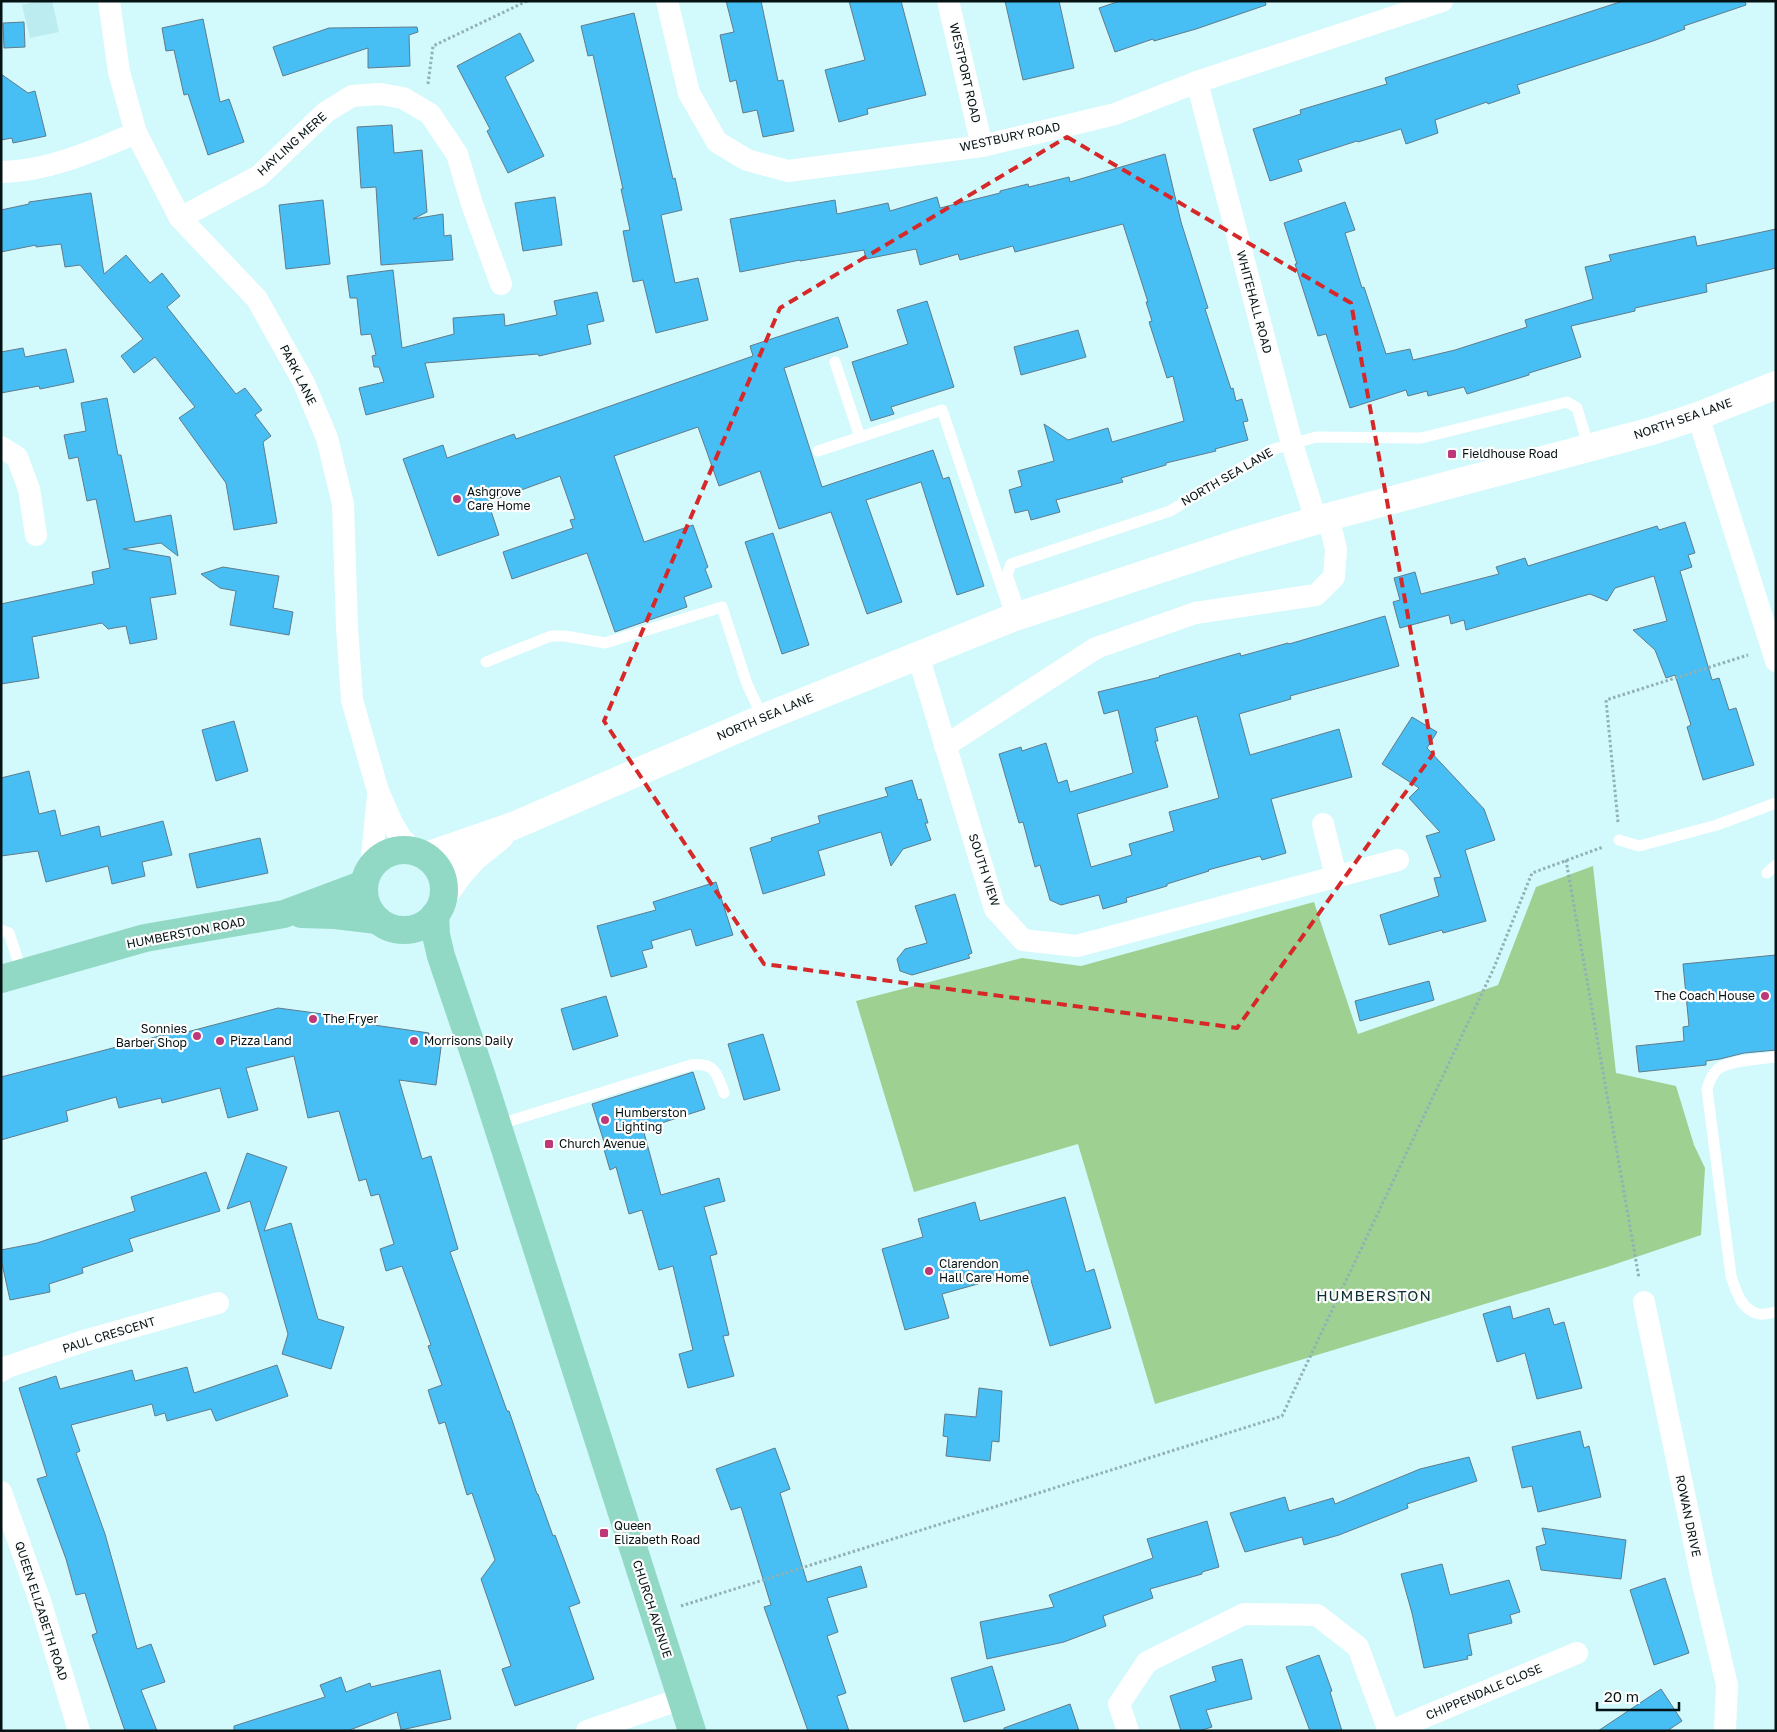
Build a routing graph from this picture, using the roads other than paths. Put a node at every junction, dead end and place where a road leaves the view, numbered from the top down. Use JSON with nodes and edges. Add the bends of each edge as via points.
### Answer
{"nodes":[{"id":1,"x":109,"y":1,"type":"edge"},
{"id":2,"x":667,"y":1,"type":"edge"},
{"id":3,"x":948,"y":1,"type":"edge"},
{"id":4,"x":1442,"y":1,"type":"edge"},
{"id":5,"x":1197,"y":82,"type":"junction"},
{"id":6,"x":136,"y":132,"type":"junction"},
{"id":7,"x":982,"y":146,"type":"junction"},
{"id":8,"x":1,"y":172,"type":"edge"},
{"id":9,"x":180,"y":218,"type":"junction"},
{"id":10,"x":500,"y":284,"type":"dead end"},
{"id":11,"x":835,"y":362,"type":"dead end"},
{"id":12,"x":1776,"y":384,"type":"edge"},
{"id":13,"x":1698,"y":416,"type":"junction"},
{"id":14,"x":860,"y":437,"type":"junction"},
{"id":15,"x":1292,"y":444,"type":"junction"},
{"id":16,"x":1,"y":446,"type":"edge"},
{"id":17,"x":1589,"y":448,"type":"junction"},
{"id":18,"x":818,"y":450,"type":"dead end"},
{"id":19,"x":1322,"y":518,"type":"junction"},
{"id":20,"x":36,"y":535,"type":"dead end"},
{"id":21,"x":1016,"y":617,"type":"junction"},
{"id":22,"x":1773,"y":654,"type":"edge"},
{"id":23,"x":918,"y":655,"type":"junction"},
{"id":24,"x":486,"y":662,"type":"dead end"},
{"id":25,"x":763,"y":718,"type":"junction"},
{"id":26,"x":946,"y":746,"type":"junction"},
{"id":27,"x":378,"y":791,"type":"junction"},
{"id":28,"x":1776,"y":803,"type":"edge"},
{"id":29,"x":1323,"y":824,"type":"dead end"},
{"id":30,"x":513,"y":826,"type":"junction"},
{"id":31,"x":1619,"y":840,"type":"road end"},
{"id":32,"x":420,"y":853,"type":"junction"},
{"id":33,"x":1398,"y":860,"type":"dead end"},
{"id":34,"x":1776,"y":864,"type":"edge"},
{"id":35,"x":1767,"y":873,"type":"dead end"},
{"id":36,"x":367,"y":875,"type":"junction"},
{"id":37,"x":1336,"y":876,"type":"junction"},
{"id":38,"x":439,"y":905,"type":"junction"},
{"id":39,"x":284,"y":914,"type":"junction"},
{"id":40,"x":385,"y":924,"type":"junction"},
{"id":41,"x":1,"y":930,"type":"edge"},
{"id":42,"x":12,"y":976,"type":"edge"},
{"id":43,"x":456,"y":1001,"type":"junction"},
{"id":44,"x":1776,"y":1056,"type":"edge"},
{"id":45,"x":724,"y":1093,"type":"dead end"},
{"id":46,"x":496,"y":1125,"type":"junction"},
{"id":47,"x":1644,"y":1302,"type":"road end"},
{"id":48,"x":218,"y":1303,"type":"dead end"},
{"id":49,"x":1776,"y":1312,"type":"edge"},
{"id":50,"x":1,"y":1370,"type":"edge"},
{"id":51,"x":1,"y":1492,"type":"edge"},
{"id":52,"x":1577,"y":1653,"type":"dead end"},
{"id":53,"x":681,"y":1699,"type":"junction"},
{"id":54,"x":80,"y":1731,"type":"edge"},
{"id":55,"x":587,"y":1731,"type":"edge"},
{"id":56,"x":692,"y":1731,"type":"edge"},
{"id":57,"x":1128,"y":1731,"type":"edge"},
{"id":58,"x":1390,"y":1731,"type":"edge"},
{"id":59,"x":1725,"y":1731,"type":"edge"}],
"edges":[{"from":1,"to":6,"type":"street","name":"PARK LANE","via":[[119,72]]},
{"from":2,"to":7,"type":"street","name":"WESTBURY ROAD","via":[[689,93],[718,142],[747,160],[788,171]]},
{"from":3,"to":7,"type":"street","name":"WESTPORT ROAD"},
{"from":4,"to":5,"type":"street","name":"WESTBURY ROAD"},
{"from":5,"to":7,"type":"street","name":"WESTBURY ROAD","via":[[1115,114]]},
{"from":5,"to":15,"type":"street","name":"WHITEHALL ROAD"},
{"from":6,"to":8,"type":"street","via":[[78,158],[19,172]]},
{"from":6,"to":9,"type":"street","name":"PARK LANE"},
{"from":9,"to":10,"type":"street","name":"HAYLING MERE","via":[[259,176],[326,112],[352,96],[380,94],[403,98],[430,114],[457,154]]},
{"from":9,"to":27,"type":"street","name":"PARK LANE","via":[[257,300],[304,383],[327,438],[343,504],[352,700]]},
{"from":11,"to":14,"type":"lane"},
{"from":12,"to":13,"type":"street","name":"NORTH SEA LANE"},
{"from":13,"to":17,"type":"street","name":"NORTH SEA LANE"},
{"from":13,"to":22,"type":"street"},
{"from":14,"to":18,"type":"lane"},
{"from":14,"to":21,"type":"lane","via":[[942,410]]},
{"from":15,"to":17,"type":"lane","name":"NORTH SEA LANE","via":[[1316,437],[1421,438],[1567,402],[1577,408]]},
{"from":15,"to":19,"type":"street","name":"WHITEHALL ROAD"},
{"from":15,"to":21,"type":"lane","name":"NORTH SEA LANE","via":[[1271,450],[1170,511],[1011,564],[1007,575]]},
{"from":16,"to":20,"type":"street","via":[[17,457],[29,489]]},
{"from":17,"to":19,"type":"street","name":"NORTH SEA LANE"},
{"from":19,"to":21,"type":"street","name":"NORTH SEA LANE","via":[[1239,542]]},
{"from":19,"to":26,"type":"street","via":[[1336,549],[1334,577],[1316,595],[1195,613],[1096,648]]},
{"from":21,"to":23,"type":"street","name":"NORTH SEA LANE"},
{"from":23,"to":25,"type":"street","name":"NORTH SEA LANE"},
{"from":23,"to":26,"type":"street","name":"SOUTH VIEW"},
{"from":24,"to":25,"type":"lane","via":[[551,636],[605,643],[722,606],[747,684]]},
{"from":25,"to":30,"type":"street","name":"NORTH SEA LANE"},
{"from":26,"to":37,"type":"street","name":"SOUTH VIEW","via":[[995,909],[1023,940],[1077,946]]},
{"from":27,"to":32,"type":"street","name":"PARK LANE","via":[[401,838]]},
{"from":27,"to":36,"type":"street","name":"PARK LANE"},
{"from":28,"to":31,"type":"lane","via":[[1717,825],[1640,846]]},
{"from":29,"to":37,"type":"street"},
{"from":30,"to":32,"type":"street","name":"NORTH SEA LANE"},
{"from":30,"to":38,"type":"street","name":"NORTH SEA LANE","via":[[474,857]]},
{"from":32,"to":36,"type":"main road","via":[[402,849],[390,852],[380,857]]},
{"from":32,"to":38,"type":"main road","via":[[440,873],[443,884]]},
{"from":33,"to":37,"type":"street","name":"SOUTH VIEW"},
{"from":34,"to":35,"type":"lane"},
{"from":36,"to":39,"type":"main road"},
{"from":36,"to":40,"type":"main road","via":[[364,898],[369,910]]},
{"from":38,"to":40,"type":"main road","via":[[426,923],[416,928],[404,930]]},
{"from":38,"to":43,"type":"main road","name":"CHURCH AVENUE","via":[[436,935]]},
{"from":39,"to":40,"type":"main road","via":[[335,914]]},
{"from":39,"to":42,"type":"main road","name":"HUMBERSTON ROAD","via":[[146,938]]},
{"from":40,"to":43,"type":"main road","name":"CHURCH AVENUE","via":[[413,943]]},
{"from":41,"to":42,"type":"lane","via":[[9,934]]},
{"from":43,"to":46,"type":"main road","name":"CHURCH AVENUE"},
{"from":44,"to":49,"type":"lane","via":[[1724,1065],[1710,1079],[1707,1089],[1731,1276],[1736,1293],[1744,1306],[1760,1314]]},
{"from":45,"to":46,"type":"lane","via":[[710,1066],[691,1065]]},
{"from":46,"to":53,"type":"main road","name":"CHURCH AVENUE"},
{"from":47,"to":59,"type":"street","name":"ROWAN DRIVE","via":[[1727,1685]]},
{"from":48,"to":50,"type":"street","name":"PAUL CRESCENT","via":[[86,1340]]},
{"from":51,"to":54,"type":"street","name":"QUEEN ELIZABETH ROAD","via":[[41,1604]]},
{"from":52,"to":58,"type":"street","name":"CHIPPENDALE CLOSE"},
{"from":53,"to":55,"type":"street"},
{"from":53,"to":56,"type":"main road","name":"CHURCH AVENUE"},
{"from":57,"to":58,"type":"street","via":[[1119,1704],[1147,1662],[1244,1614],[1317,1615],[1358,1647]]}]}
